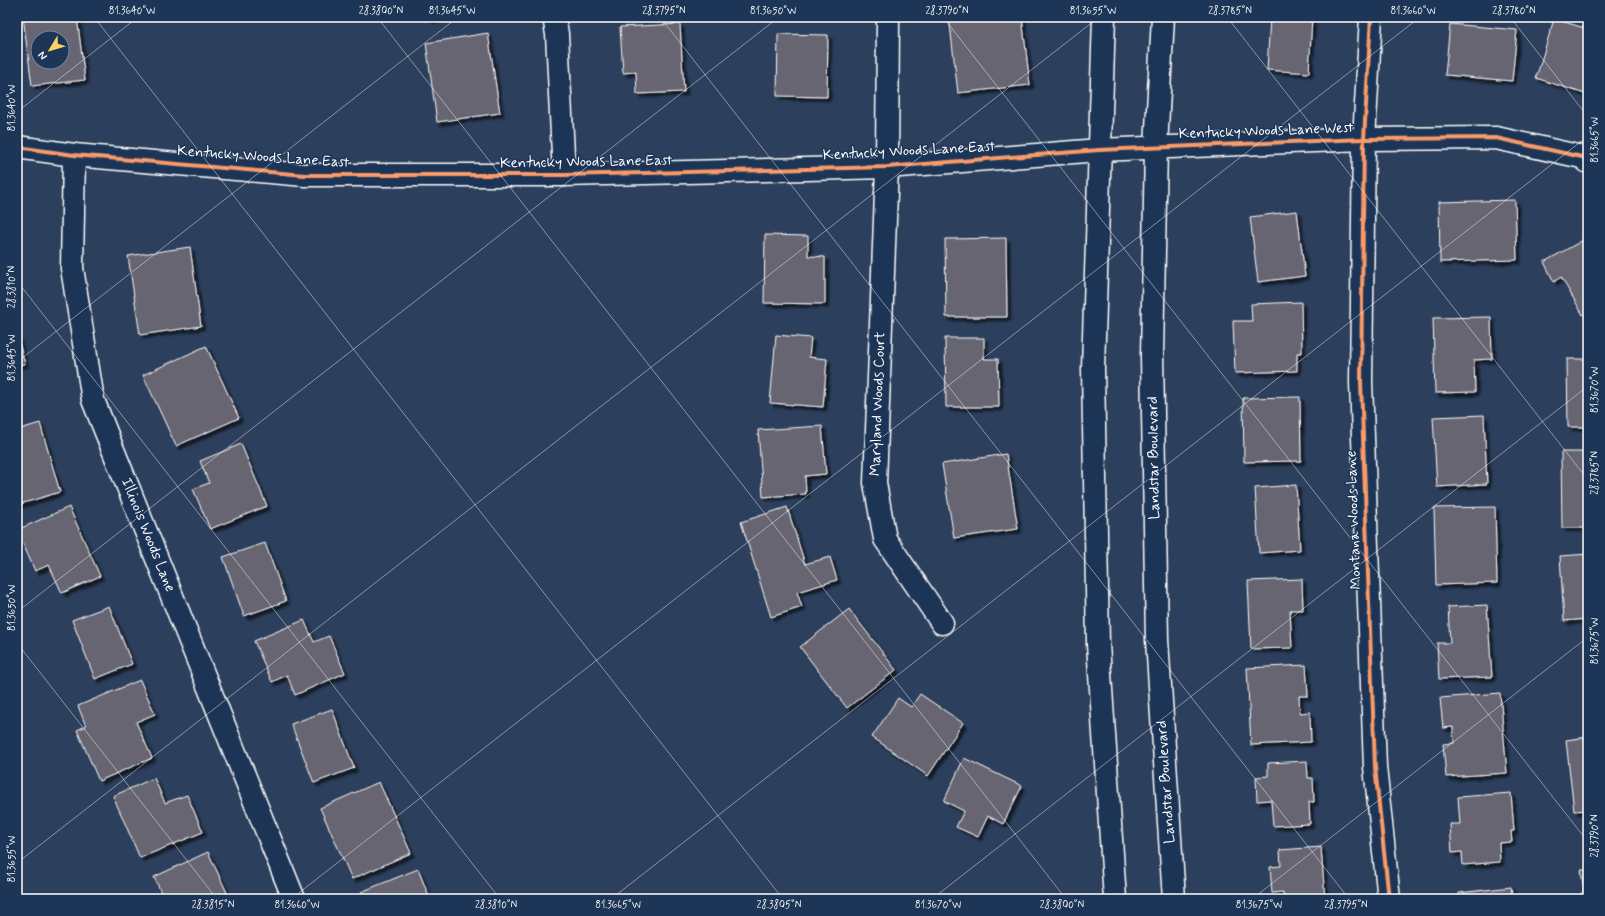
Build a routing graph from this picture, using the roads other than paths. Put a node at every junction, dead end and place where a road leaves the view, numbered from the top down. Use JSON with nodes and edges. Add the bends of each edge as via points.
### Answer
{"nodes":[{"id":1,"x":554,"y":17,"type":"edge"},
{"id":2,"x":888,"y":17,"type":"edge"},
{"id":3,"x":1104,"y":17,"type":"edge"},
{"id":4,"x":1163,"y":17,"type":"edge"},
{"id":5,"x":1371,"y":17,"type":"edge"},
{"id":6,"x":1364,"y":139,"type":"junction"},
{"id":7,"x":17,"y":147,"type":"edge"},
{"id":8,"x":1156,"y":147,"type":"junction"},
{"id":9,"x":1099,"y":150,"type":"junction"},
{"id":10,"x":74,"y":154,"type":"junction"},
{"id":11,"x":1588,"y":162,"type":"edge"},
{"id":12,"x":887,"y":167,"type":"junction"},
{"id":13,"x":564,"y":176,"type":"junction"},
{"id":14,"x":942,"y":624,"type":"dead end"},
{"id":15,"x":294,"y":899,"type":"edge"},
{"id":16,"x":1115,"y":899,"type":"edge"},
{"id":17,"x":1174,"y":899,"type":"edge"},
{"id":18,"x":1389,"y":899,"type":"edge"}],
"edges":[{"from":1,"to":13,"type":"street"},
{"from":2,"to":12,"type":"street","name":"Maryland Woods Court"},
{"from":3,"to":9,"type":"street"},
{"from":4,"to":8,"type":"street","name":"Landstar Boulevard"},
{"from":5,"to":6,"type":"street","name":"Montana Woods Lane"},
{"from":6,"to":8,"type":"street","name":"Kentucky Woods Lane West"},
{"from":6,"to":11,"type":"street","name":"Kentucky Woods Lane West","via":[[1496,138],[1582,157]]},
{"from":6,"to":18,"type":"street","name":"Montana Woods Lane","via":[[1361,382],[1375,767]]},
{"from":7,"to":10,"type":"street","name":"Kentucky Woods Lane East"},
{"from":8,"to":9,"type":"street","name":"Kentucky Woods Lane East"},
{"from":8,"to":17,"type":"street","name":"Landstar Boulevard","via":[[1152,356],[1157,640]]},
{"from":9,"to":12,"type":"street","name":"Kentucky Woods Lane East"},
{"from":9,"to":16,"type":"street","via":[[1093,369],[1098,644]]},
{"from":10,"to":13,"type":"street","name":"Kentucky Woods Lane East","via":[[305,175]]},
{"from":10,"to":15,"type":"street","name":"Illinois Woods Lane","via":[[72,268],[93,400]]},
{"from":12,"to":13,"type":"street","name":"Kentucky Woods Lane East"},
{"from":12,"to":14,"type":"street","name":"Maryland Woods Court","via":[[875,483],[885,539]]}]}
